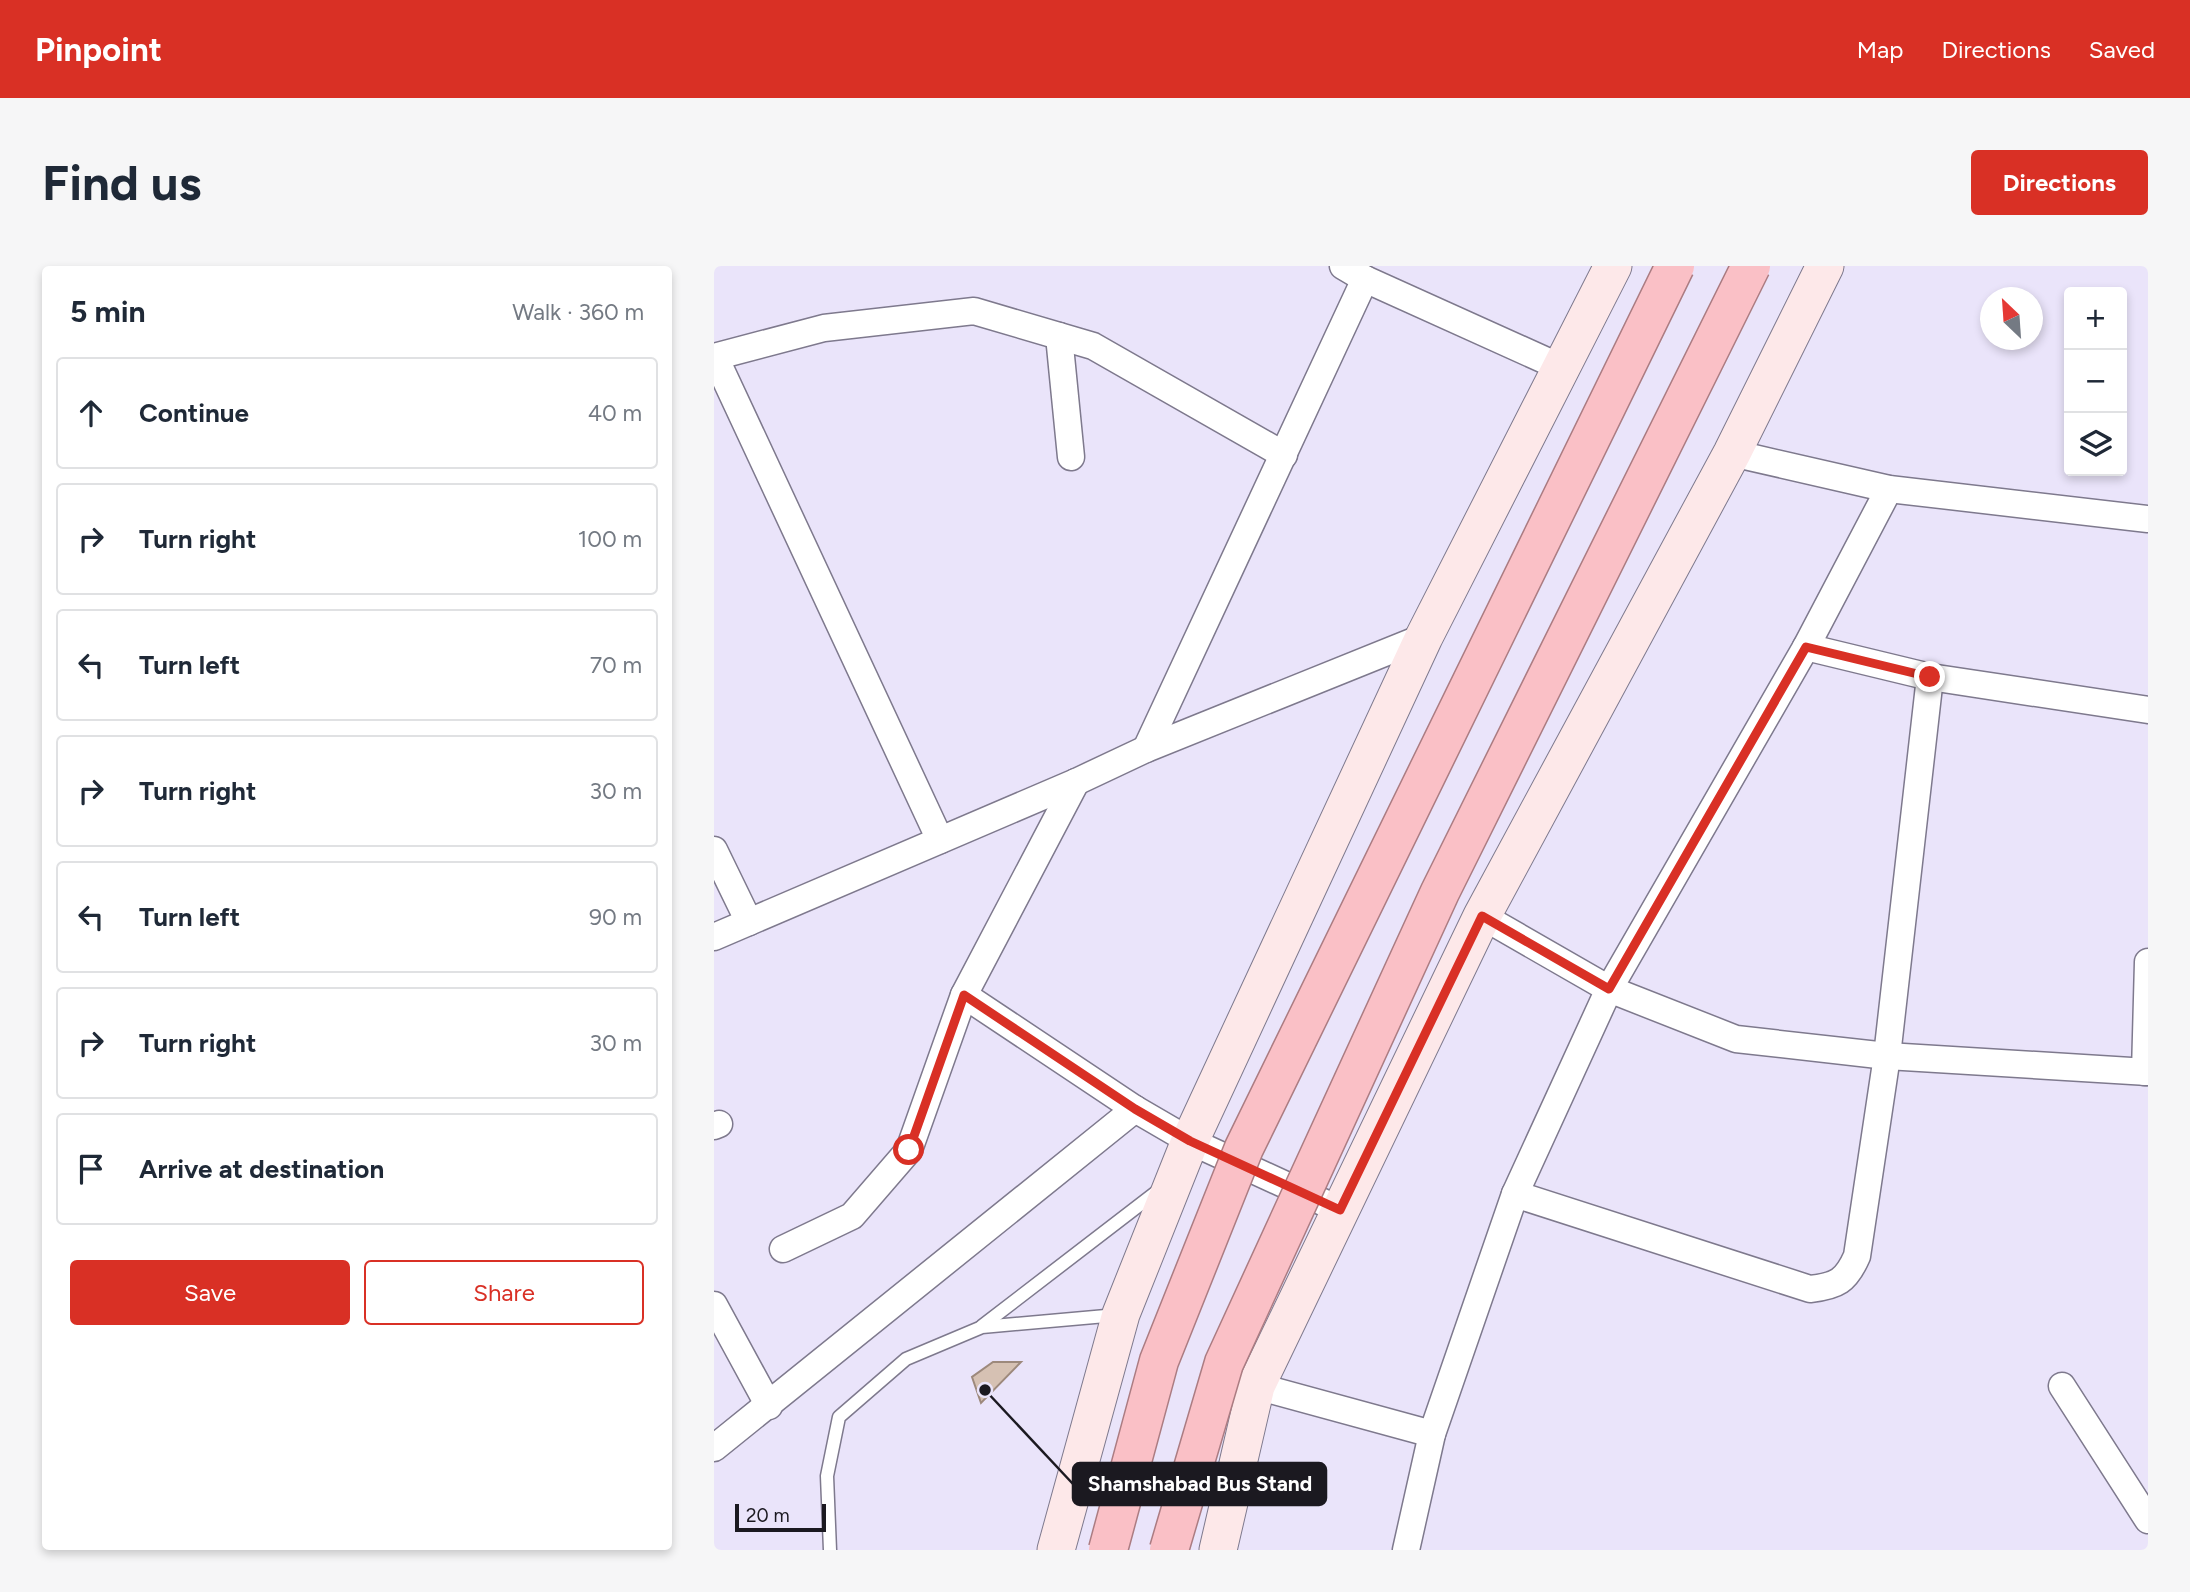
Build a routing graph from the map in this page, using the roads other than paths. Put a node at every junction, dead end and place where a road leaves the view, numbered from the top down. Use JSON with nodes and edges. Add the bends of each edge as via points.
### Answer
{"nodes":[{"id":1,"x":1613,"y":266,"type":"edge"},
{"id":2,"x":1675,"y":266,"type":"edge"},
{"id":3,"x":1751,"y":266,"type":"edge"},
{"id":4,"x":1825,"y":266,"type":"edge"},
{"id":5,"x":1354,"y":272,"type":"edge"},
{"id":6,"x":1059,"y":336,"type":"junction"},
{"id":7,"x":714,"y":357,"type":"edge"},
{"id":8,"x":1560,"y":367,"type":"junction"},
{"id":9,"x":1732,"y":453,"type":"junction"},
{"id":10,"x":1284,"y":455,"type":"junction"},
{"id":11,"x":1070,"y":457,"type":"dead end"},
{"id":12,"x":1889,"y":489,"type":"junction"},
{"id":13,"x":2148,"y":519,"type":"edge"},
{"id":14,"x":1424,"y":636,"type":"junction"},
{"id":15,"x":1806,"y":647,"type":"junction"},
{"id":16,"x":1930,"y":677,"type":"junction"},
{"id":17,"x":2148,"y":709,"type":"edge"},
{"id":18,"x":1146,"y":749,"type":"junction"},
{"id":19,"x":1076,"y":782,"type":"junction"},
{"id":20,"x":940,"y":840,"type":"junction"},
{"id":21,"x":714,"y":850,"type":"edge"},
{"id":22,"x":1482,"y":916,"type":"junction"},
{"id":23,"x":749,"y":922,"type":"junction"},
{"id":24,"x":714,"y":937,"type":"edge"},
{"id":25,"x":2148,"y":962,"type":"edge"},
{"id":26,"x":1609,"y":989,"type":"junction"},
{"id":27,"x":964,"y":995,"type":"junction"},
{"id":28,"x":1887,"y":1056,"type":"junction"},
{"id":29,"x":2146,"y":1072,"type":"edge"},
{"id":30,"x":1135,"y":1109,"type":"junction"},
{"id":31,"x":1190,"y":1141,"type":"junction"},
{"id":32,"x":1177,"y":1175,"type":"junction"},
{"id":33,"x":1515,"y":1194,"type":"junction"},
{"id":34,"x":1340,"y":1210,"type":"junction"},
{"id":35,"x":783,"y":1249,"type":"dead end"},
{"id":36,"x":714,"y":1305,"type":"edge"},
{"id":37,"x":1121,"y":1314,"type":"junction"},
{"id":38,"x":982,"y":1326,"type":"junction"},
{"id":39,"x":720,"y":1332,"type":"edge"},
{"id":40,"x":1256,"y":1386,"type":"junction"},
{"id":41,"x":2062,"y":1386,"type":"dead end"},
{"id":42,"x":769,"y":1406,"type":"junction"},
{"id":43,"x":1432,"y":1434,"type":"junction"},
{"id":44,"x":714,"y":1448,"type":"edge"},
{"id":45,"x":2148,"y":1520,"type":"edge"},
{"id":46,"x":830,"y":1550,"type":"edge"},
{"id":47,"x":1056,"y":1550,"type":"edge"},
{"id":48,"x":1108,"y":1550,"type":"edge"},
{"id":49,"x":1169,"y":1550,"type":"edge"},
{"id":50,"x":1217,"y":1550,"type":"edge"},
{"id":51,"x":1406,"y":1550,"type":"edge"}],
"edges":[{"from":1,"to":8,"type":"main road"},
{"from":2,"to":48,"type":"highway","bridge":true,"via":[[1244,1148],[1159,1361]]},
{"from":3,"to":49,"type":"highway","bridge":true,"via":[[1440,892],[1224,1363]]},
{"from":4,"to":9,"type":"main road"},
{"from":5,"to":8,"type":"street"},
{"from":5,"to":10,"type":"street"},
{"from":6,"to":7,"type":"street","via":[[974,311],[824,328]]},
{"from":6,"to":10,"type":"street","via":[[1093,346]]},
{"from":6,"to":11,"type":"street"},
{"from":7,"to":20,"type":"street"},
{"from":8,"to":14,"type":"main road"},
{"from":9,"to":12,"type":"street"},
{"from":9,"to":22,"type":"main road"},
{"from":10,"to":18,"type":"street"},
{"from":12,"to":13,"type":"street"},
{"from":12,"to":15,"type":"street"},
{"from":14,"to":18,"type":"street"},
{"from":14,"to":31,"type":"main road"},
{"from":15,"to":16,"type":"street"},
{"from":15,"to":26,"type":"street"},
{"from":16,"to":17,"type":"street"},
{"from":16,"to":28,"type":"street"},
{"from":18,"to":19,"type":"street"},
{"from":19,"to":20,"type":"street"},
{"from":19,"to":27,"type":"street"},
{"from":20,"to":23,"type":"street"},
{"from":21,"to":23,"type":"street"},
{"from":22,"to":26,"type":"street"},
{"from":22,"to":34,"type":"main road"},
{"from":23,"to":24,"type":"street"},
{"from":25,"to":29,"type":"street"},
{"from":26,"to":28,"type":"street","via":[[1736,1039]]},
{"from":26,"to":33,"type":"street"},
{"from":27,"to":30,"type":"street"},
{"from":27,"to":35,"type":"street","via":[[909,1150],[852,1216]]},
{"from":28,"to":29,"type":"street"},
{"from":28,"to":33,"type":"street","via":[[1857,1256],[1848,1276],[1828,1287],[1810,1289]]},
{"from":30,"to":31,"type":"street"},
{"from":30,"to":42,"type":"street"},
{"from":31,"to":32,"type":"main road"},
{"from":31,"to":34,"type":"street"},
{"from":32,"to":37,"type":"main road"},
{"from":32,"to":38,"type":"lane"},
{"from":33,"to":43,"type":"street"},
{"from":34,"to":40,"type":"main road"},
{"from":36,"to":39,"type":"street"},
{"from":37,"to":38,"type":"lane"},
{"from":37,"to":47,"type":"main road"},
{"from":38,"to":46,"type":"lane","via":[[906,1359],[839,1418],[827,1476]]},
{"from":39,"to":42,"type":"street"},
{"from":40,"to":43,"type":"street"},
{"from":40,"to":50,"type":"main road"},
{"from":41,"to":45,"type":"street"},
{"from":42,"to":44,"type":"street"},
{"from":43,"to":51,"type":"street"}]}
